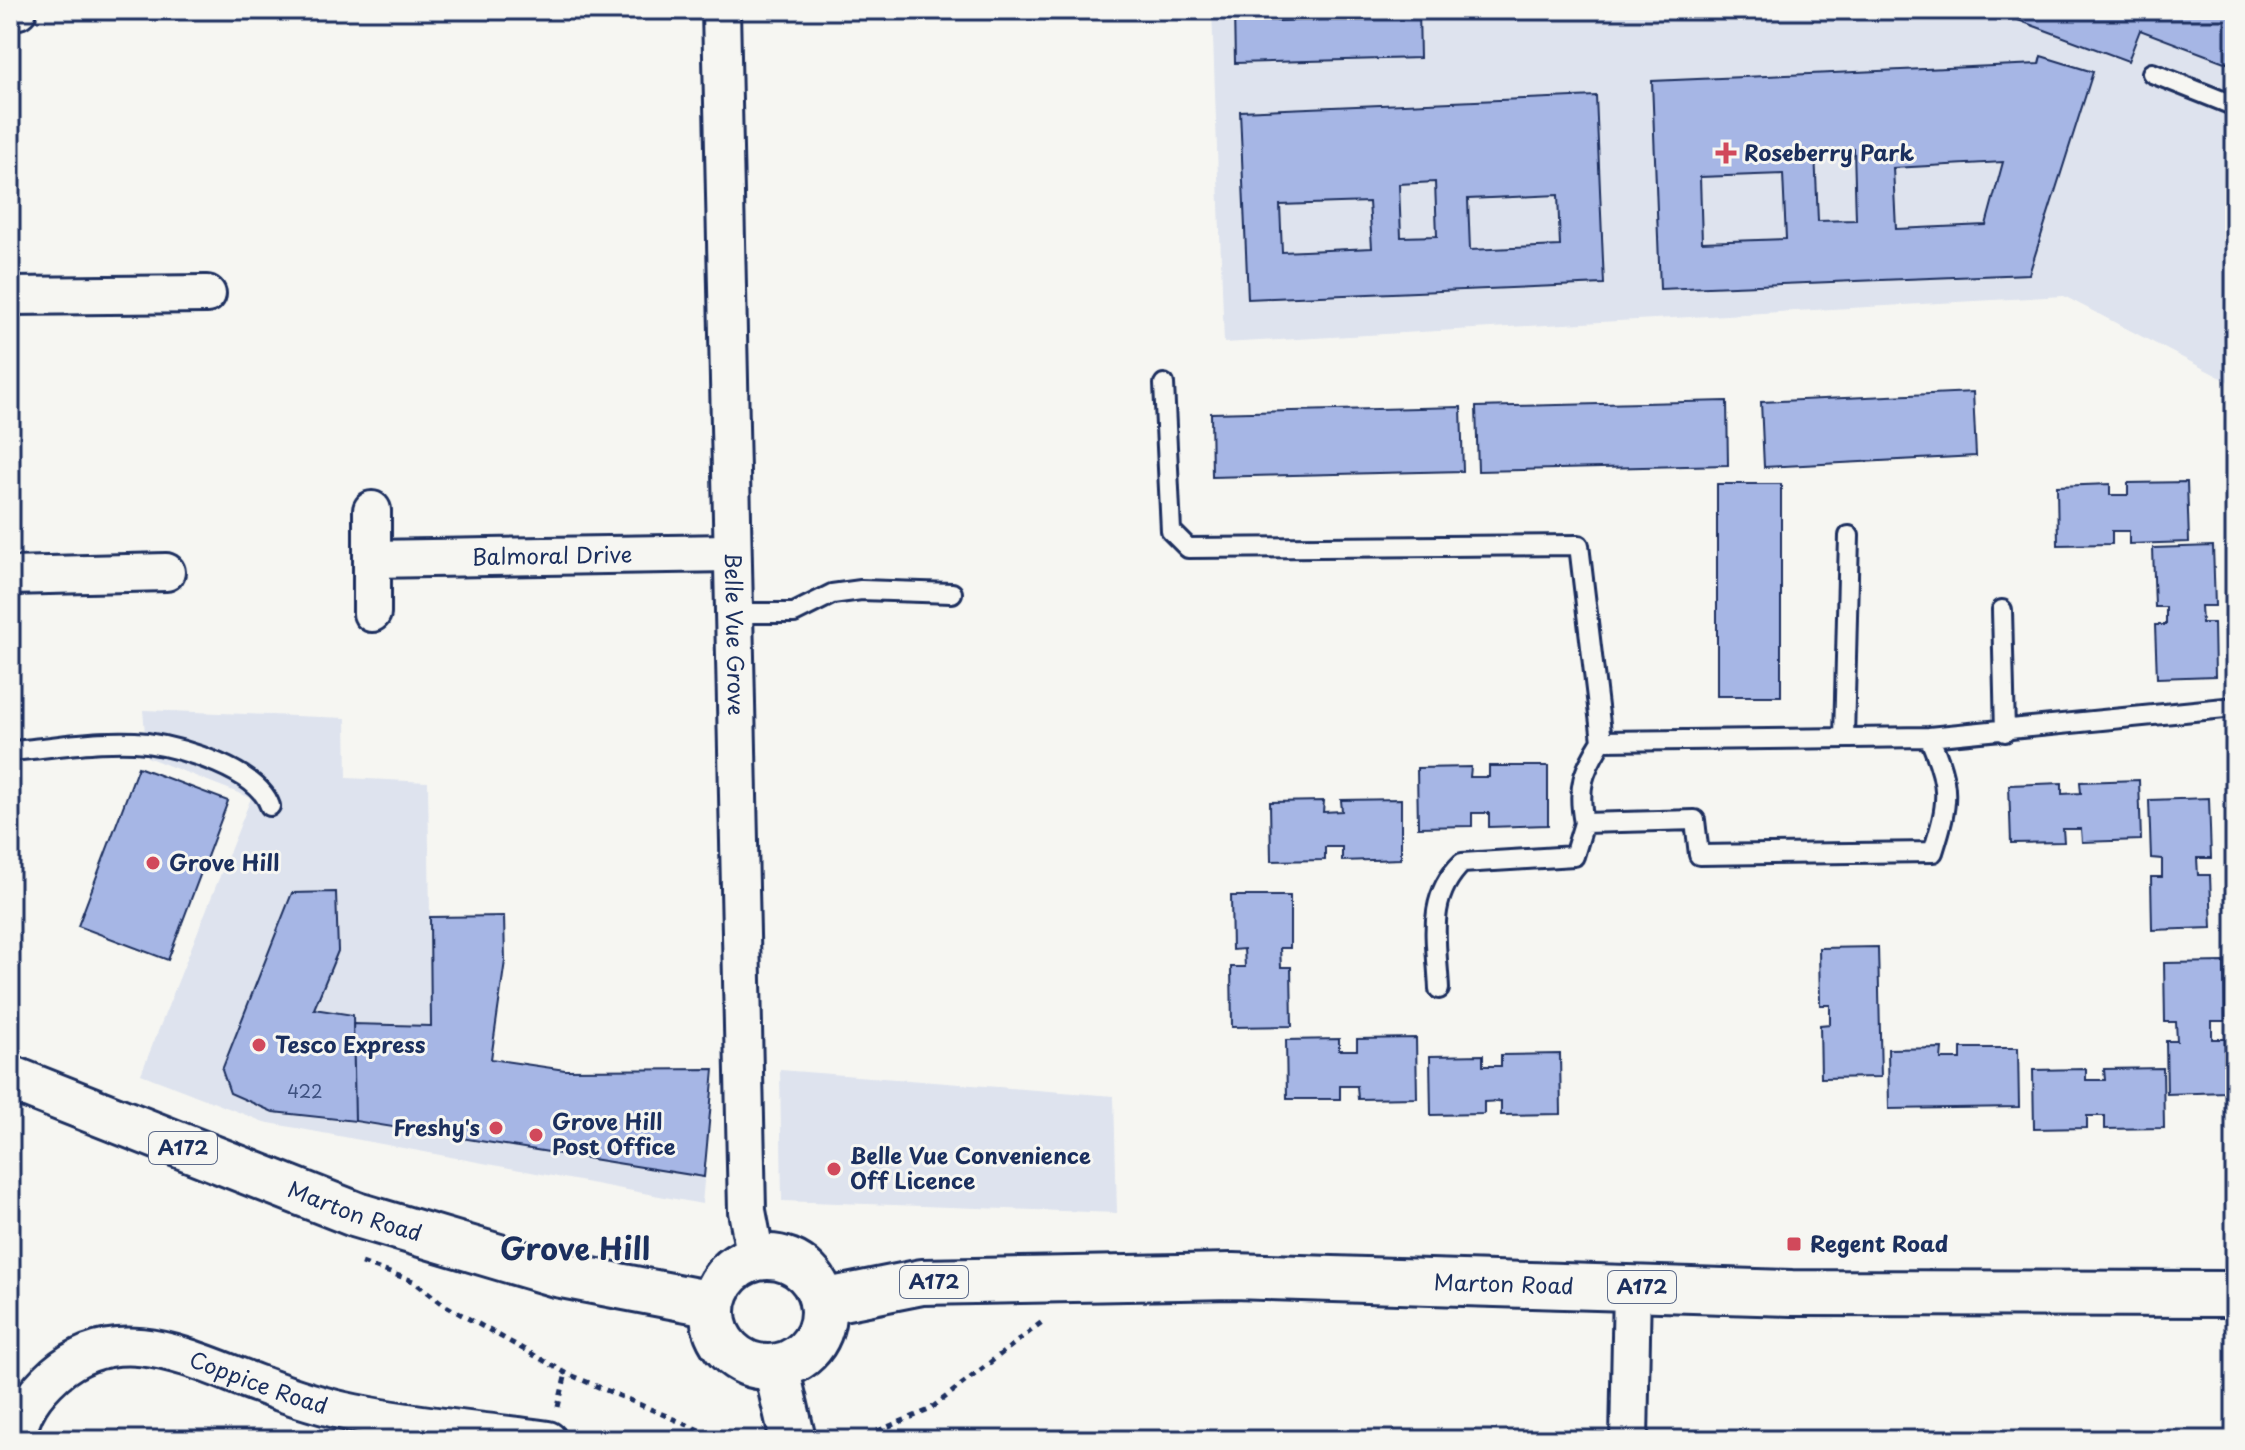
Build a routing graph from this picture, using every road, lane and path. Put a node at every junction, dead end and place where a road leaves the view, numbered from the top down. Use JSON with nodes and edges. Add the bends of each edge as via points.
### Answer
{"nodes":[{"id":1,"x":10,"y":10,"type":"edge"},
{"id":2,"x":18,"y":10,"type":"edge"},
{"id":3,"x":721,"y":10,"type":"edge"},
{"id":4,"x":2152,"y":73,"type":"dead end"},
{"id":5,"x":2235,"y":106,"type":"edge"},
{"id":6,"x":207,"y":294,"type":"dead end"},
{"id":7,"x":10,"y":296,"type":"edge"},
{"id":8,"x":1164,"y":384,"type":"dead end"},
{"id":9,"x":372,"y":510,"type":"dead end"},
{"id":10,"x":1849,"y":536,"type":"dead end"},
{"id":11,"x":730,"y":553,"type":"junction"},
{"id":12,"x":372,"y":559,"type":"junction"},
{"id":13,"x":166,"y":572,"type":"dead end"},
{"id":14,"x":10,"y":576,"type":"edge"},
{"id":15,"x":952,"y":593,"type":"dead end"},
{"id":16,"x":2002,"y":610,"type":"dead end"},
{"id":17,"x":372,"y":613,"type":"dead end"},
{"id":18,"x":732,"y":613,"type":"junction"},
{"id":19,"x":2235,"y":707,"type":"edge"},
{"id":20,"x":2005,"y":732,"type":"junction"},
{"id":21,"x":1929,"y":737,"type":"junction"},
{"id":22,"x":1844,"y":738,"type":"junction"},
{"id":23,"x":1602,"y":741,"type":"junction"},
{"id":24,"x":10,"y":751,"type":"edge"},
{"id":25,"x":270,"y":806,"type":"dead end"},
{"id":26,"x":1584,"y":823,"type":"junction"},
{"id":27,"x":1439,"y":989,"type":"dead end"},
{"id":28,"x":10,"y":1078,"type":"edge"},
{"id":29,"x":357,"y":1215,"type":"junction"},
{"id":30,"x":756,"y":1258,"type":"junction"},
{"id":31,"x":1049,"y":1280,"type":"junction"},
{"id":32,"x":1632,"y":1286,"type":"junction"},
{"id":33,"x":2235,"y":1294,"type":"edge"},
{"id":34,"x":822,"y":1302,"type":"junction"},
{"id":35,"x":713,"y":1304,"type":"junction"},
{"id":36,"x":776,"y":1367,"type":"junction"},
{"id":37,"x":17,"y":1440,"type":"edge"},
{"id":38,"x":548,"y":1440,"type":"edge"},
{"id":39,"x":712,"y":1440,"type":"edge"},
{"id":40,"x":793,"y":1440,"type":"edge"},
{"id":41,"x":855,"y":1440,"type":"edge"},
{"id":42,"x":1629,"y":1440,"type":"edge"}],
"edges":[{"from":1,"to":2,"type":"street"},
{"from":3,"to":11,"type":"street","name":"Belle Vue Grove"},
{"from":4,"to":5,"type":"lane"},
{"from":6,"to":7,"type":"street"},
{"from":8,"to":23,"type":"lane","via":[[1171,531],[1188,548],[1579,545]]},
{"from":9,"to":12,"type":"street"},
{"from":10,"to":22,"type":"lane"},
{"from":11,"to":12,"type":"street","name":"Balmoral Drive"},
{"from":11,"to":18,"type":"street","name":"Belle Vue Grove"},
{"from":12,"to":17,"type":"street"},
{"from":13,"to":14,"type":"street"},
{"from":15,"to":18,"type":"lane","via":[[861,590],[832,594],[794,613]]},
{"from":16,"to":20,"type":"lane"},
{"from":18,"to":30,"type":"street","name":"Belle Vue Grove","via":[[747,1211]]},
{"from":19,"to":20,"type":"lane"},
{"from":20,"to":21,"type":"lane"},
{"from":21,"to":22,"type":"lane"},
{"from":21,"to":26,"type":"lane","via":[[1943,768],[1947,808],[1933,852],[1699,855],[1695,820]]},
{"from":22,"to":23,"type":"lane"},
{"from":23,"to":26,"type":"lane","via":[[1583,771]]},
{"from":24,"to":25,"type":"lane","via":[[147,743],[228,767],[265,793]]},
{"from":26,"to":27,"type":"lane","via":[[1574,856],[1462,863],[1449,876],[1435,906]]},
{"from":28,"to":29,"type":"main road","name":"Marton Road","number":"A172"},
{"from":29,"to":35,"type":"main road","name":"Marton Road","number":"A172","via":[[556,1274]]},
{"from":29,"to":39,"type":"path","via":[[341,1255],[413,1281],[446,1306],[566,1373]]},
{"from":30,"to":34,"type":"main road","via":[[791,1261],[817,1285]]},
{"from":30,"to":35,"type":"main road","via":[[727,1274]]},
{"from":31,"to":32,"type":"main road","name":"Marton Road","number":"A172","via":[[1233,1276]]},
{"from":31,"to":34,"type":"main road","name":"Marton Road","number":"A172","via":[[922,1282]]},
{"from":31,"to":41,"type":"path","via":[[1046,1319],[929,1410]]},
{"from":32,"to":33,"type":"main road","name":"Marton Road","number":"A172","via":[[1792,1293]]},
{"from":32,"to":42,"type":"street"},
{"from":34,"to":36,"type":"main road","via":[[823,1320],[807,1351]]},
{"from":35,"to":36,"type":"main road","via":[[713,1321],[728,1351],[759,1367]]},
{"from":36,"to":40,"type":"main road"},
{"from":37,"to":38,"type":"street","name":"Coppice Road","via":[[36,1391],[66,1364],[99,1348],[138,1345],[174,1352],[353,1413]]}]}
